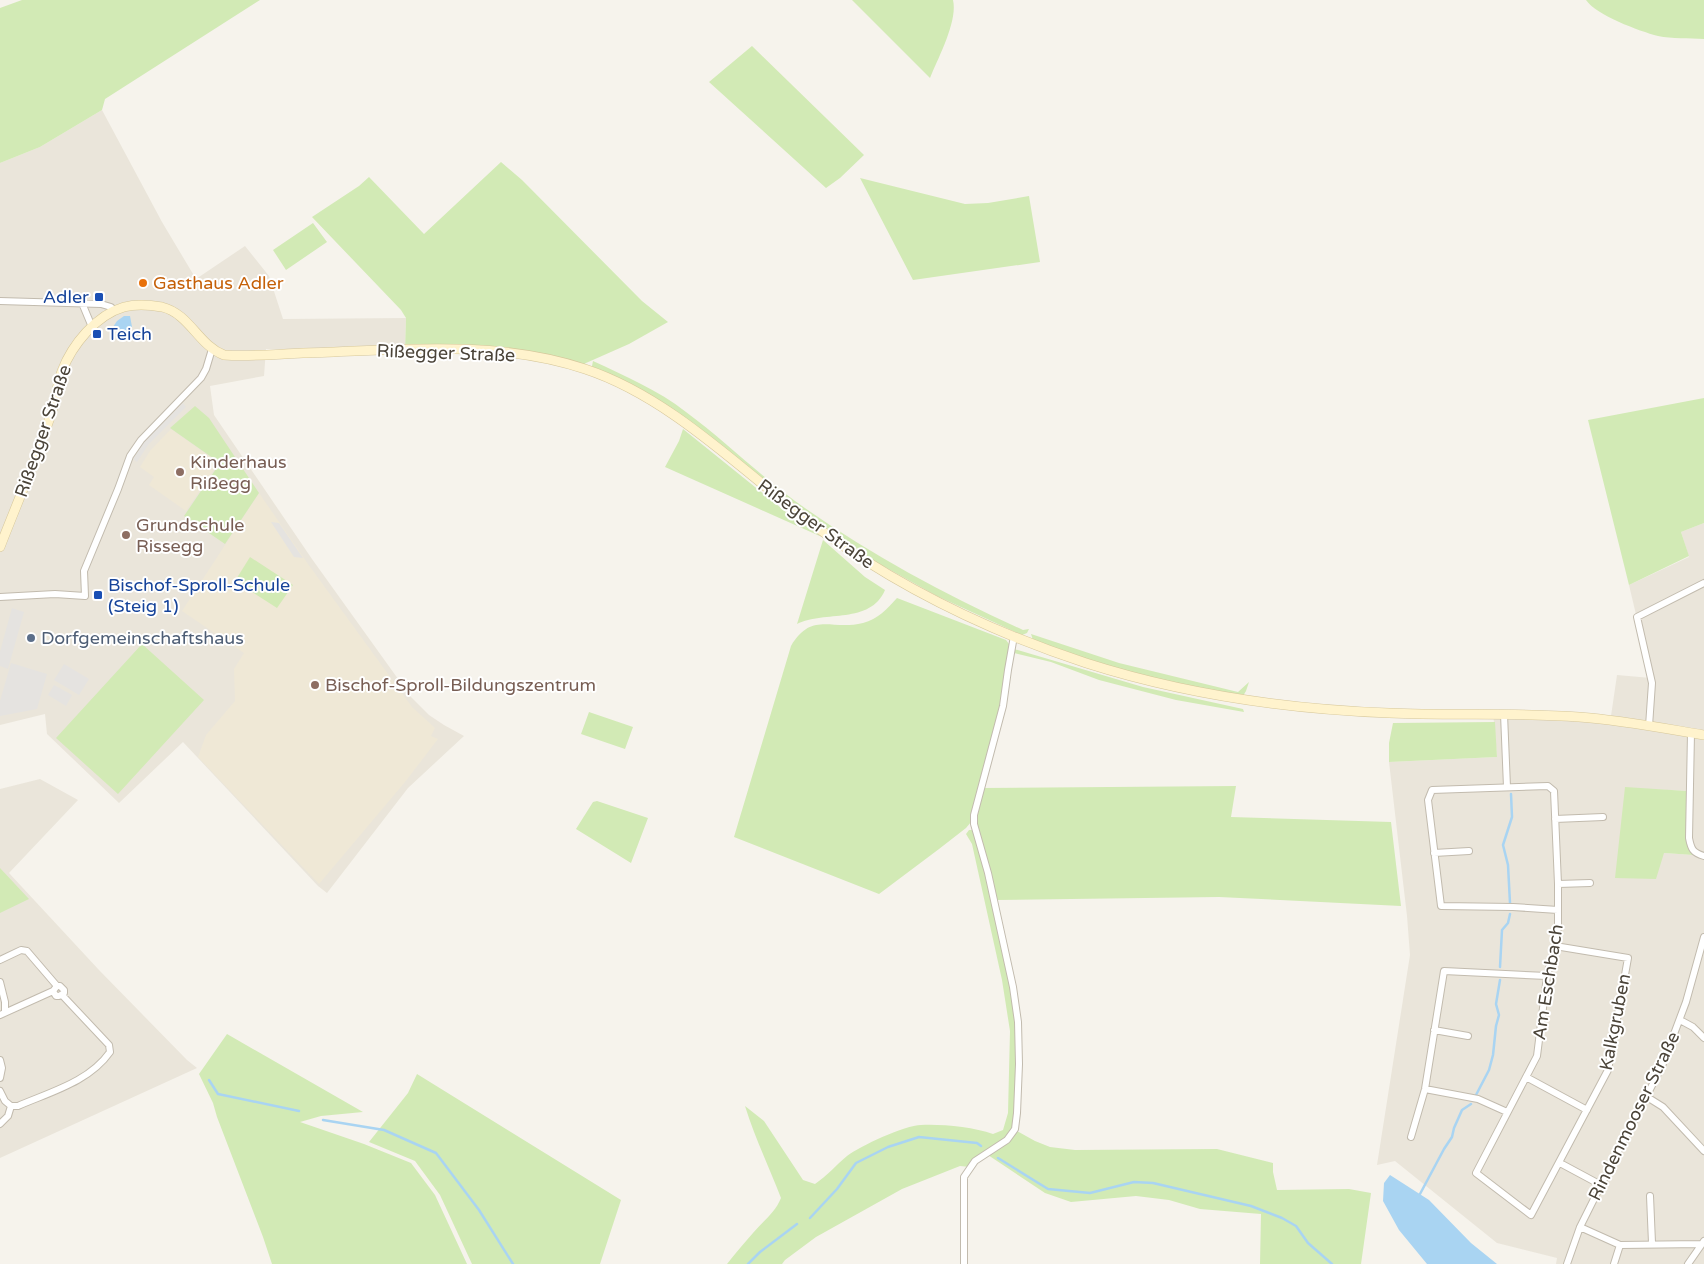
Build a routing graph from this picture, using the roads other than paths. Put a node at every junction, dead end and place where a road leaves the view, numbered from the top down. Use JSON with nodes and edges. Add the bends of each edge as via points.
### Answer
{"nodes":[{"id":1,"x":0,"y":302,"type":"edge"},
{"id":2,"x":82,"y":303,"type":"junction"},
{"id":3,"x":114,"y":311,"type":"junction"},
{"id":4,"x":92,"y":327,"type":"junction"},
{"id":5,"x":212,"y":349,"type":"junction"},
{"id":6,"x":0,"y":547,"type":"edge"},
{"id":7,"x":1704,"y":583,"type":"edge"},
{"id":8,"x":0,"y":597,"type":"edge"},
{"id":9,"x":1014,"y":636,"type":"junction"},
{"id":10,"x":1504,"y":714,"type":"junction"},
{"id":11,"x":1649,"y":726,"type":"junction"},
{"id":12,"x":1691,"y":733,"type":"junction"},
{"id":13,"x":1704,"y":735,"type":"edge"},
{"id":14,"x":1507,"y":786,"type":"junction"},
{"id":15,"x":1603,"y":817,"type":"dead end"},
{"id":16,"x":1555,"y":819,"type":"junction"},
{"id":17,"x":1470,"y":851,"type":"dead end"},
{"id":18,"x":1434,"y":853,"type":"junction"},
{"id":19,"x":1704,"y":856,"type":"edge"},
{"id":20,"x":1590,"y":883,"type":"dead end"},
{"id":21,"x":1558,"y":884,"type":"junction"},
{"id":22,"x":1558,"y":910,"type":"junction"},
{"id":23,"x":1704,"y":937,"type":"edge"},
{"id":24,"x":1703,"y":945,"type":"edge"},
{"id":25,"x":1555,"y":946,"type":"junction"},
{"id":26,"x":0,"y":960,"type":"edge"},
{"id":27,"x":1548,"y":976,"type":"junction"},
{"id":28,"x":0,"y":982,"type":"edge"},
{"id":29,"x":55,"y":988,"type":"junction"},
{"id":30,"x":2,"y":1014,"type":"edge"},
{"id":31,"x":1680,"y":1020,"type":"junction"},
{"id":32,"x":1434,"y":1030,"type":"junction"},
{"id":33,"x":1468,"y":1036,"type":"dead end"},
{"id":34,"x":1704,"y":1038,"type":"edge"},
{"id":35,"x":0,"y":1060,"type":"edge"},
{"id":36,"x":1526,"y":1077,"type":"junction"},
{"id":37,"x":0,"y":1078,"type":"edge"},
{"id":38,"x":1425,"y":1089,"type":"junction"},
{"id":39,"x":0,"y":1091,"type":"edge"},
{"id":40,"x":1646,"y":1097,"type":"junction"},
{"id":41,"x":11,"y":1106,"type":"junction"},
{"id":42,"x":1587,"y":1110,"type":"junction"},
{"id":43,"x":1507,"y":1112,"type":"junction"},
{"id":44,"x":0,"y":1124,"type":"edge"},
{"id":45,"x":1412,"y":1137,"type":"dead end"},
{"id":46,"x":1704,"y":1151,"type":"edge"},
{"id":47,"x":1560,"y":1163,"type":"junction"},
{"id":48,"x":1600,"y":1184,"type":"junction"},
{"id":49,"x":1650,"y":1196,"type":"dead end"},
{"id":50,"x":1580,"y":1227,"type":"junction"},
{"id":51,"x":1703,"y":1242,"type":"edge"},
{"id":52,"x":1652,"y":1243,"type":"junction"},
{"id":53,"x":1620,"y":1245,"type":"junction"},
{"id":54,"x":964,"y":1264,"type":"edge"},
{"id":55,"x":1567,"y":1264,"type":"edge"},
{"id":56,"x":1614,"y":1264,"type":"edge"},
{"id":57,"x":1688,"y":1264,"type":"edge"}],
"edges":[{"from":1,"to":2,"type":"street"},
{"from":2,"to":3,"type":"street","via":[[106,305]]},
{"from":2,"to":4,"type":"street"},
{"from":3,"to":4,"type":"street","name":"Rißegger Straße"},
{"from":3,"to":5,"type":"street","name":"Rißegger Straße","via":[[143,305],[171,310]]},
{"from":4,"to":6,"type":"street","name":"Rißegger Straße","via":[[74,349],[62,372],[52,411]]},
{"from":5,"to":8,"type":"street","via":[[201,378],[141,440],[130,456],[84,571],[85,596]]},
{"from":5,"to":9,"type":"street","name":"Rißegger Straße","via":[[230,356],[405,350],[487,351],[530,356],[589,370],[638,393],[686,423],[785,503],[872,565],[924,595]]},
{"from":7,"to":11,"type":"street","via":[[1637,617],[1652,683]]},
{"from":9,"to":10,"type":"street","name":"Rißegger Straße","via":[[1080,661],[1150,681],[1247,701],[1299,708],[1391,713]]},
{"from":9,"to":54,"type":"street","via":[[1003,706],[974,824],[1013,987],[1018,1022],[1017,1113],[1012,1135],[975,1161],[964,1177]]},
{"from":10,"to":11,"type":"street","name":"Rißegger Straße","via":[[1575,716]]},
{"from":10,"to":14,"type":"street"},
{"from":11,"to":12,"type":"street"},
{"from":12,"to":13,"type":"street"},
{"from":12,"to":19,"type":"street","via":[[1689,838],[1694,852]]},
{"from":14,"to":16,"type":"street","name":"Am Eschbach","via":[[1548,786],[1554,791]]},
{"from":14,"to":18,"type":"street","name":"Am Eschbach","via":[[1432,790],[1428,800]]},
{"from":15,"to":16,"type":"street"},
{"from":16,"to":21,"type":"street","name":"Am Eschbach"},
{"from":17,"to":18,"type":"street"},
{"from":18,"to":22,"type":"street","via":[[1441,906]]},
{"from":20,"to":21,"type":"street"},
{"from":21,"to":22,"type":"street","name":"Am Eschbach"},
{"from":22,"to":25,"type":"street","name":"Am Eschbach"},
{"from":23,"to":24,"type":"street","name":"Rindenmooser Straße"},
{"from":24,"to":31,"type":"street","name":"Rindenmooser Straße"},
{"from":25,"to":27,"type":"street","name":"Am Eschbach"},
{"from":25,"to":42,"type":"street","name":"Kalkgruben","via":[[1628,958],[1608,1070]]},
{"from":26,"to":29,"type":"street","via":[[21,950],[27,951]]},
{"from":27,"to":32,"type":"street","via":[[1444,971]]},
{"from":27,"to":36,"type":"street","name":"Am Eschbach","via":[[1537,1056]]},
{"from":28,"to":30,"type":"street","via":[[5,1002]]},
{"from":29,"to":30,"type":"street"},
{"from":29,"to":41,"type":"street","via":[[56,996],[62,995],[108,1045],[110,1052],[104,1061],[71,1084]]},
{"from":31,"to":34,"type":"street","via":[[1694,1027]]},
{"from":31,"to":40,"type":"street","name":"Rindenmooser Straße"},
{"from":32,"to":33,"type":"street"},
{"from":32,"to":38,"type":"street"},
{"from":35,"to":37,"type":"street"},
{"from":36,"to":42,"type":"street"},
{"from":36,"to":43,"type":"street","name":"Am Eschbach"},
{"from":38,"to":43,"type":"street","via":[[1478,1099]]},
{"from":38,"to":45,"type":"street"},
{"from":39,"to":41,"type":"street"},
{"from":40,"to":46,"type":"street","via":[[1662,1107]]},
{"from":40,"to":48,"type":"street","name":"Rindenmooser Straße"},
{"from":41,"to":44,"type":"street","via":[[8,1116]]},
{"from":42,"to":47,"type":"street","name":"Kalkgruben"},
{"from":43,"to":47,"type":"street","name":"Am Eschbach","via":[[1476,1173],[1531,1215]]},
{"from":47,"to":48,"type":"street"},
{"from":48,"to":50,"type":"street","name":"Rindenmooser Straße"},
{"from":49,"to":52,"type":"street"},
{"from":50,"to":53,"type":"street"},
{"from":50,"to":55,"type":"street","name":"Rindenmooser Straße"},
{"from":51,"to":52,"type":"street"},
{"from":51,"to":57,"type":"street"},
{"from":52,"to":53,"type":"street"},
{"from":53,"to":56,"type":"street"}]}
